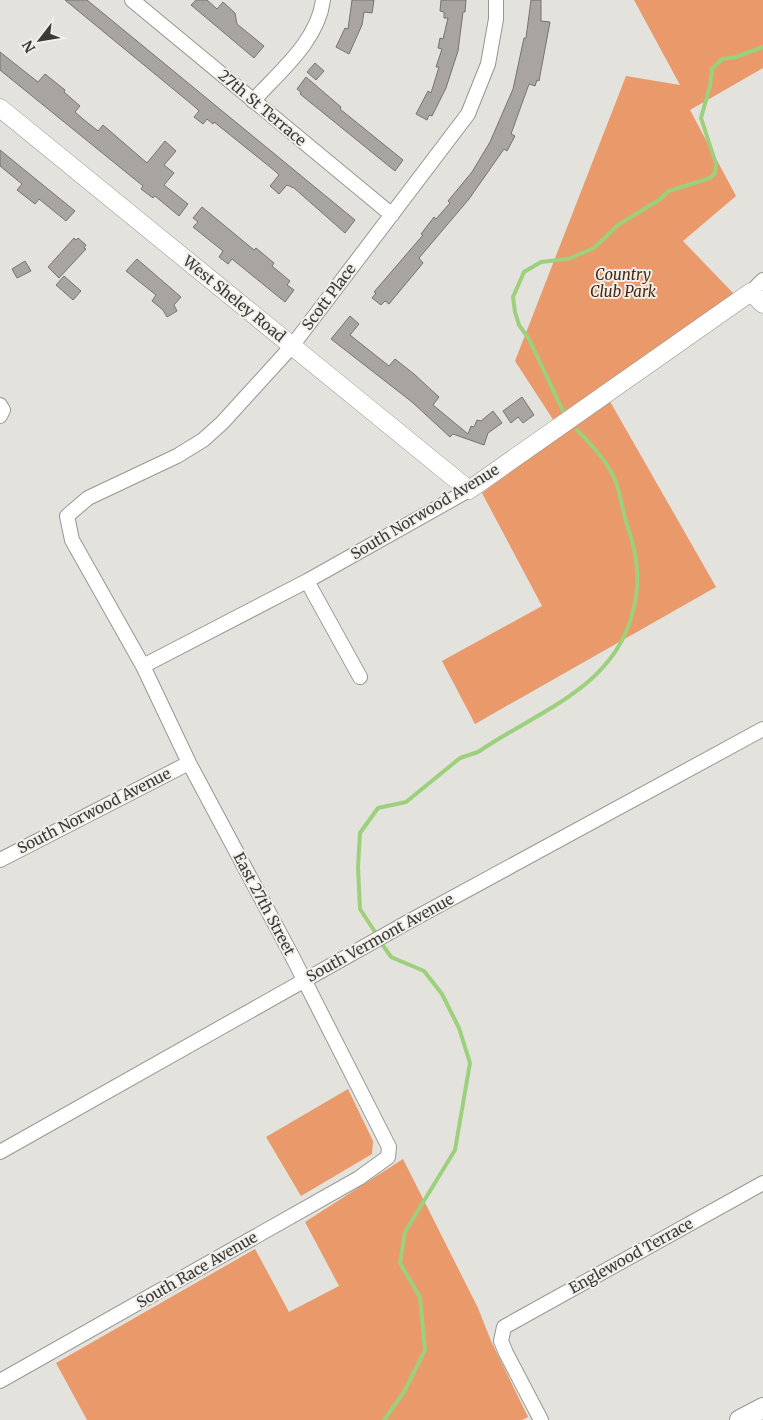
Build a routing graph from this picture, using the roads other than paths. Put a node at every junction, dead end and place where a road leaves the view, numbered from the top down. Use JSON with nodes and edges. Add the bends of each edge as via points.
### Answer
{"nodes":[{"id":1,"x":132,"y":0,"type":"edge"},
{"id":2,"x":323,"y":0,"type":"edge"},
{"id":3,"x":496,"y":0,"type":"edge"},
{"id":4,"x":253,"y":100,"type":"junction"},
{"id":5,"x":0,"y":108,"type":"edge"},
{"id":6,"x":392,"y":215,"type":"junction"},
{"id":7,"x":759,"y":292,"type":"edge"},
{"id":8,"x":292,"y":346,"type":"junction"},
{"id":9,"x":469,"y":490,"type":"junction"},
{"id":10,"x":67,"y":516,"type":"joint"},
{"id":11,"x":307,"y":581,"type":"junction"},
{"id":12,"x":143,"y":666,"type":"junction"},
{"id":13,"x":360,"y":677,"type":"dead end"},
{"id":14,"x":763,"y":729,"type":"edge"},
{"id":15,"x":189,"y":763,"type":"junction"},
{"id":16,"x":0,"y":860,"type":"edge"},
{"id":17,"x":303,"y":981,"type":"junction"},
{"id":18,"x":0,"y":1152,"type":"edge"},
{"id":19,"x":389,"y":1153,"type":"joint"},
{"id":20,"x":763,"y":1183,"type":"edge"},
{"id":21,"x":0,"y":1382,"type":"edge"},
{"id":22,"x":763,"y":1408,"type":"edge"},
{"id":23,"x":541,"y":1420,"type":"edge"},
{"id":24,"x":740,"y":1420,"type":"edge"}],
"edges":[{"from":1,"to":4,"type":"street","name":"27th St Terrace"},
{"from":2,"to":4,"type":"street","via":[[307,40]]},
{"from":3,"to":6,"type":"street","name":"Scott Place","via":[[488,64],[468,114]]},
{"from":4,"to":6,"type":"street","name":"27th St Terrace"},
{"from":5,"to":8,"type":"street","name":"West Sheley Road"},
{"from":6,"to":8,"type":"street","name":"Scott Place"},
{"from":7,"to":9,"type":"street","name":"South Norwood Avenue"},
{"from":8,"to":9,"type":"street","name":"West Sheley Road"},
{"from":8,"to":10,"type":"street","name":"Scott Place","via":[[203,440],[177,456],[88,498]]},
{"from":9,"to":11,"type":"street","name":"South Norwood Avenue"},
{"from":10,"to":12,"type":"street","name":"East 27th Street","via":[[72,540]]},
{"from":11,"to":12,"type":"street","name":"South Norwood Avenue"},
{"from":11,"to":13,"type":"street"},
{"from":12,"to":15,"type":"street","name":"East 27th Street"},
{"from":14,"to":17,"type":"street","name":"South Vermont Avenue"},
{"from":15,"to":16,"type":"street","name":"South Norwood Avenue"},
{"from":15,"to":17,"type":"street","name":"East 27th Street"},
{"from":17,"to":18,"type":"street","name":"South Vermont Avenue"},
{"from":17,"to":19,"type":"street","name":"East 27th Street","via":[[389,1147]]},
{"from":19,"to":21,"type":"street","name":"South Race Avenue","via":[[359,1178]]},
{"from":20,"to":23,"type":"street","name":"Englewood Terrace","via":[[504,1327],[501,1341]]},
{"from":22,"to":24,"type":"main road"}]}
